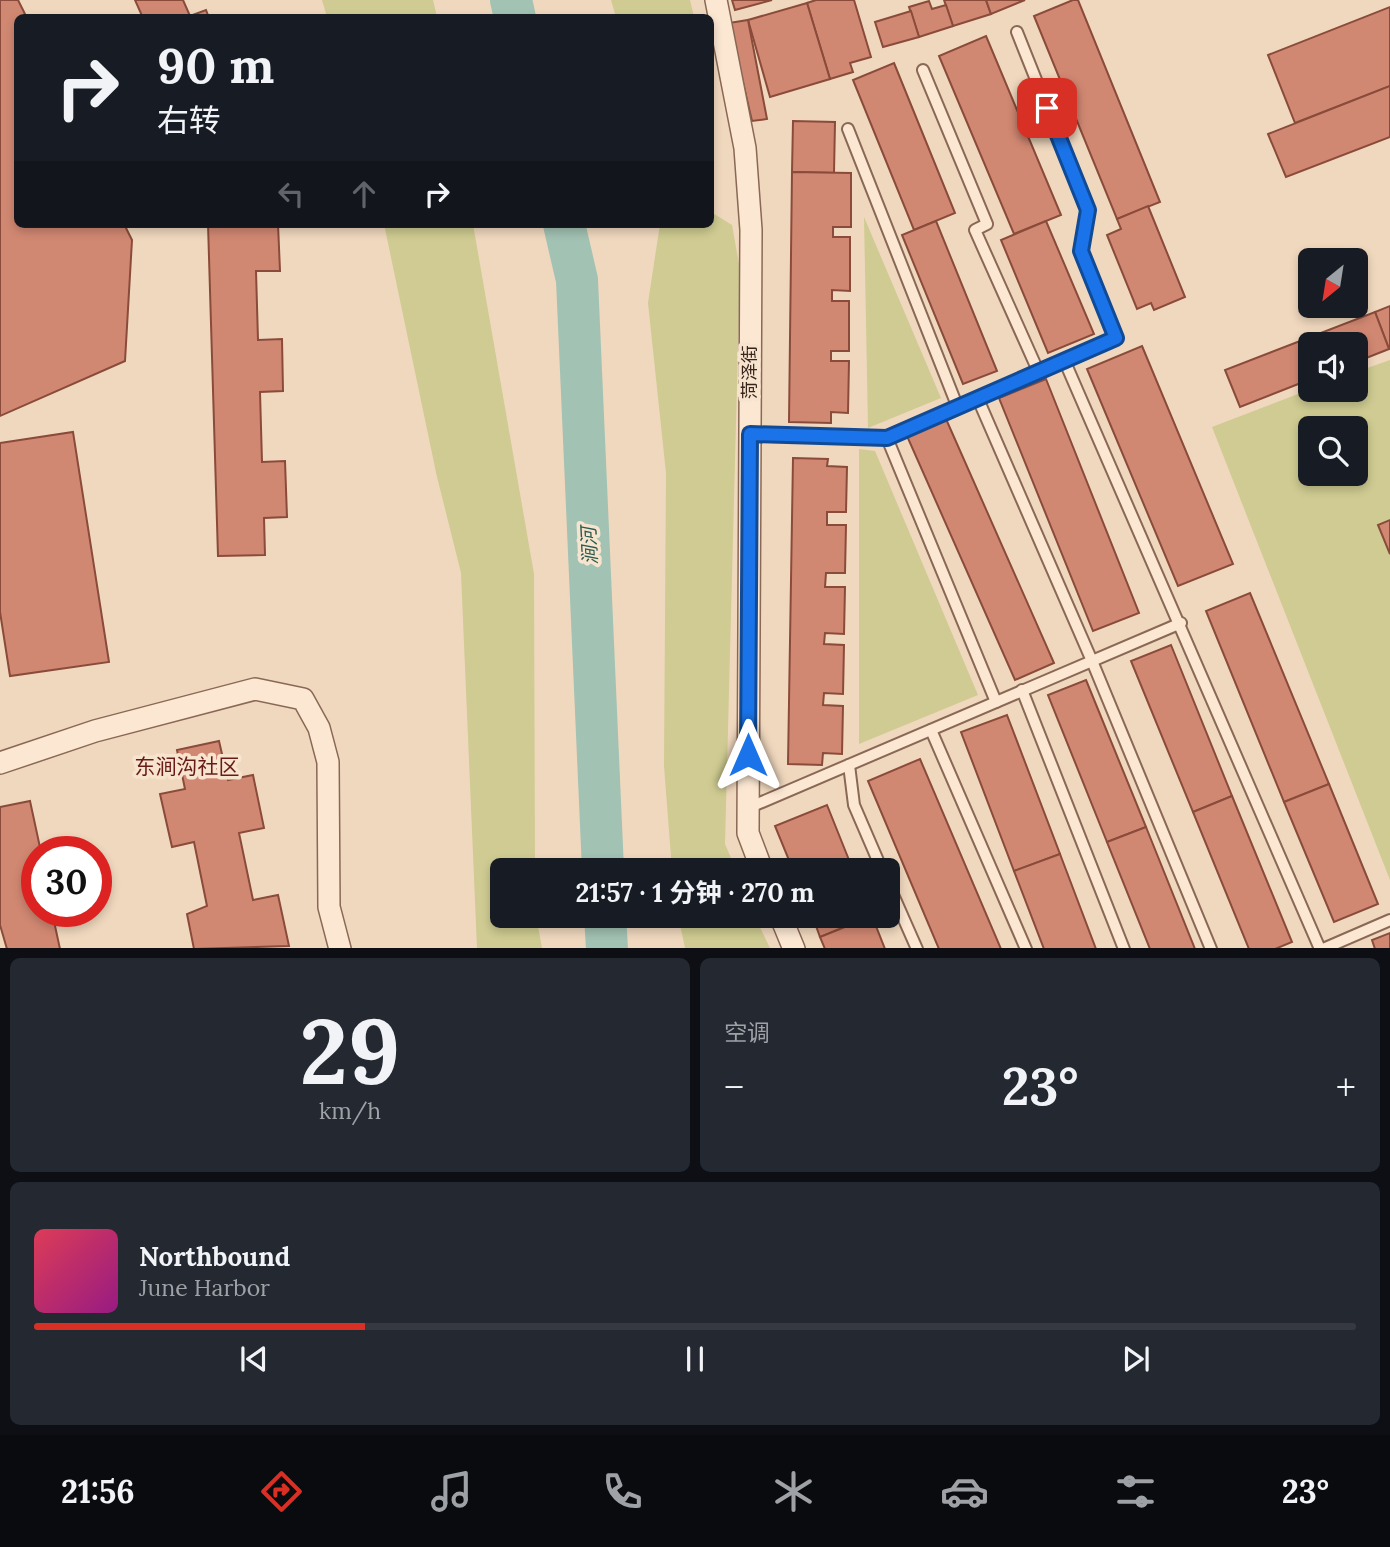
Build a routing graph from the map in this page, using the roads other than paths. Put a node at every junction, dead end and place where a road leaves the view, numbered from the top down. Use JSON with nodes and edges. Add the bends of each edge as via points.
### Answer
{"nodes":[{"id":1,"x":716,"y":0,"type":"edge"},
{"id":2,"x":1017,"y":32,"type":"dead end"},
{"id":3,"x":923,"y":70,"type":"dead end"},
{"id":4,"x":848,"y":129,"type":"dead end"},
{"id":5,"x":1065,"y":362,"type":"junction"},
{"id":6,"x":1040,"y":373,"type":"junction"},
{"id":7,"x":978,"y":399,"type":"junction"},
{"id":8,"x":958,"y":408,"type":"junction"},
{"id":9,"x":750,"y":434,"type":"junction"},
{"id":10,"x":887,"y":438,"type":"junction"},
{"id":11,"x":1181,"y":623,"type":"junction"},
{"id":12,"x":1092,"y":661,"type":"junction"},
{"id":13,"x":1022,"y":690,"type":"junction"},
{"id":14,"x":996,"y":702,"type":"junction"},
{"id":15,"x":931,"y":730,"type":"junction"},
{"id":16,"x":0,"y":763,"type":"edge"},
{"id":17,"x":849,"y":765,"type":"junction"},
{"id":18,"x":748,"y":808,"type":"junction"},
{"id":19,"x":757,"y":858,"type":"edge"},
{"id":20,"x":878,"y":858,"type":"edge"},
{"id":21,"x":900,"y":910,"type":"edge"},
{"id":22,"x":1390,"y":920,"type":"edge"},
{"id":23,"x":786,"y":928,"type":"edge"},
{"id":24,"x":1345,"y":944,"type":"edge"},
{"id":25,"x":340,"y":948,"type":"edge"},
{"id":26,"x":794,"y":948,"type":"edge"},
{"id":27,"x":917,"y":948,"type":"edge"},
{"id":28,"x":1026,"y":948,"type":"edge"},
{"id":29,"x":1124,"y":948,"type":"edge"},
{"id":30,"x":1211,"y":948,"type":"edge"},
{"id":31,"x":1321,"y":948,"type":"edge"}],
"edges":[{"from":1,"to":9,"type":"street","name":"菏泽街","via":[[745,148],[751,230]]},
{"from":2,"to":5,"type":"lane","via":[[1088,210],[1081,251],[1116,338]]},
{"from":3,"to":6,"type":"lane","via":[[987,224],[975,230]]},
{"from":4,"to":8,"type":"lane"},
{"from":5,"to":6,"type":"lane"},
{"from":5,"to":11,"type":"lane"},
{"from":6,"to":7,"type":"lane"},
{"from":7,"to":8,"type":"lane"},
{"from":7,"to":12,"type":"lane"},
{"from":8,"to":10,"type":"lane"},
{"from":9,"to":10,"type":"lane"},
{"from":9,"to":18,"type":"street","name":"菏泽街"},
{"from":10,"to":14,"type":"lane"},
{"from":11,"to":12,"type":"lane"},
{"from":11,"to":31,"type":"lane"},
{"from":12,"to":13,"type":"lane"},
{"from":12,"to":30,"type":"lane"},
{"from":13,"to":14,"type":"lane"},
{"from":13,"to":29,"type":"lane"},
{"from":14,"to":15,"type":"lane"},
{"from":15,"to":17,"type":"lane"},
{"from":15,"to":28,"type":"lane"},
{"from":16,"to":25,"type":"street","via":[[95,731],[255,689],[303,699],[319,728],[327,762],[329,907]]},
{"from":17,"to":18,"type":"lane"},
{"from":17,"to":20,"type":"lane","via":[[854,805]]},
{"from":18,"to":19,"type":"street","name":"菏泽街","via":[[748,833]]},
{"from":21,"to":27,"type":"lane"},
{"from":22,"to":24,"type":"lane"},
{"from":23,"to":26,"type":"street"},
{"from":24,"to":31,"type":"lane"}]}
